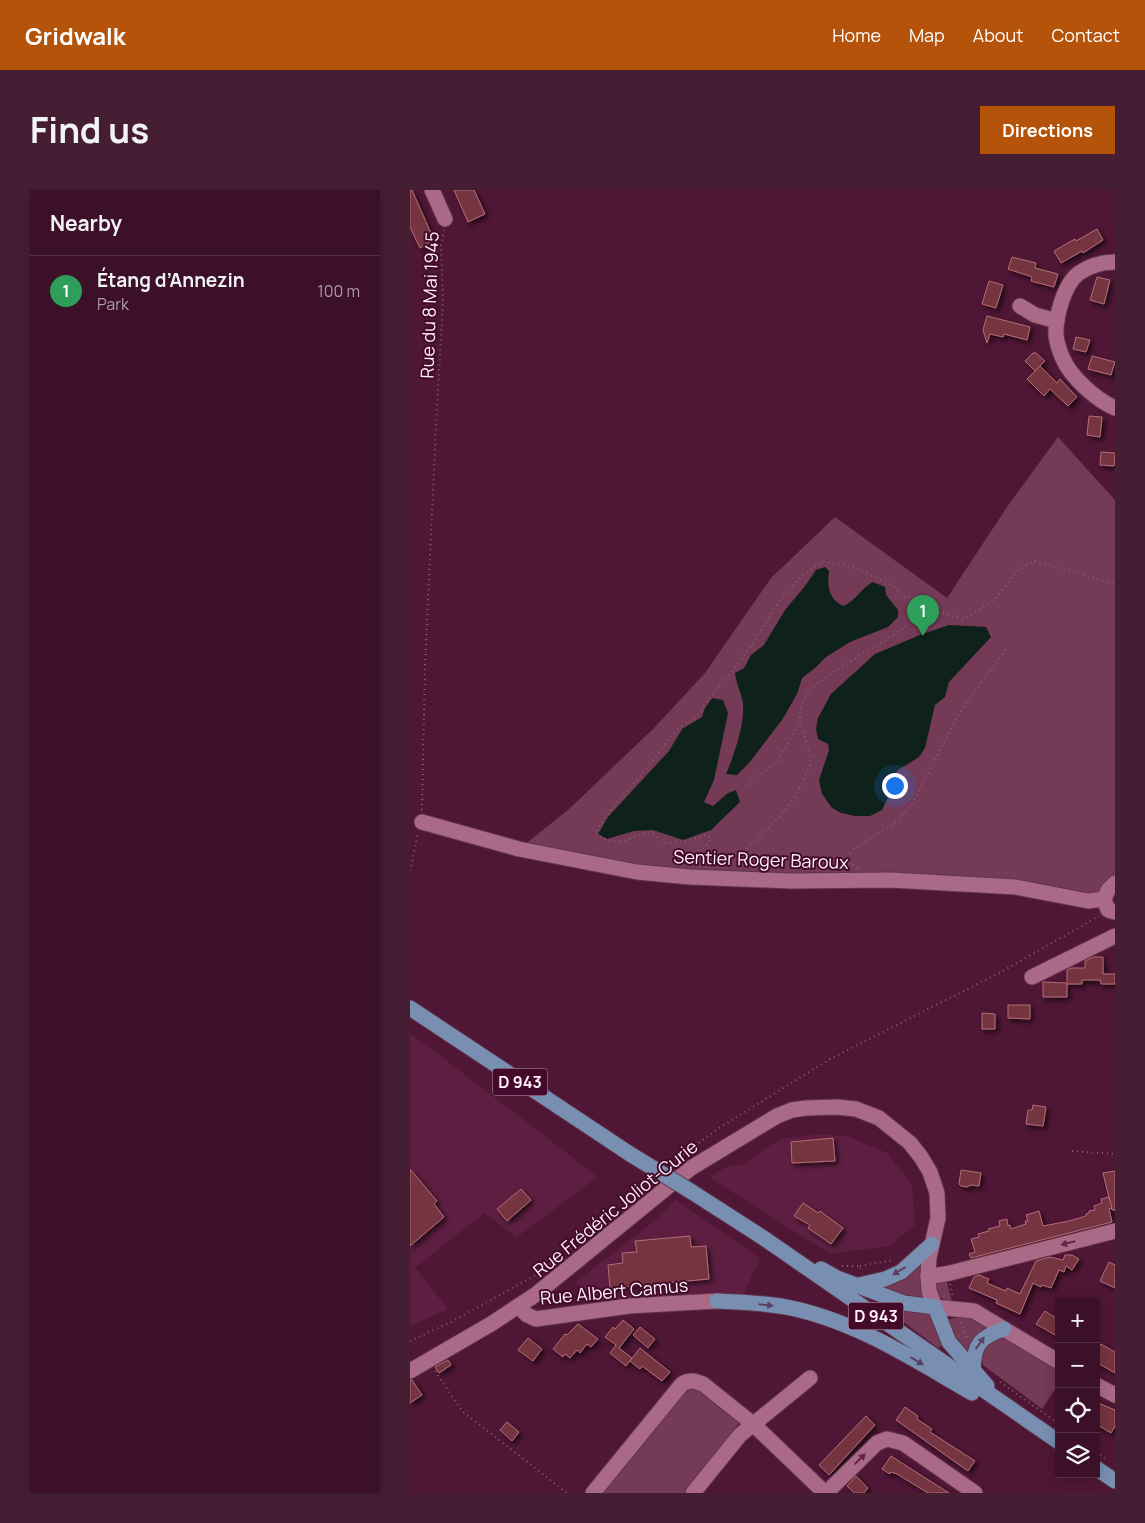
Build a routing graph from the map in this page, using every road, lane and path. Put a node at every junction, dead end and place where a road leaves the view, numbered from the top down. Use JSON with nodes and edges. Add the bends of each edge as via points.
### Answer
{"nodes":[{"id":1,"x":432,"y":190,"type":"edge"},
{"id":2,"x":445,"y":219,"type":"joint"},
{"id":3,"x":1115,"y":262,"type":"edge"},
{"id":4,"x":1020,"y":306,"type":"dead end"},
{"id":5,"x":1057,"y":321,"type":"junction"},
{"id":6,"x":1115,"y":408,"type":"edge"},
{"id":7,"x":1115,"y":584,"type":"edge"},
{"id":8,"x":917,"y":620,"type":"junction"},
{"id":9,"x":1006,"y":650,"type":"dead end"},
{"id":10,"x":800,"y":722,"type":"junction"},
{"id":11,"x":746,"y":785,"type":"dead end"},
{"id":12,"x":422,"y":822,"type":"junction"},
{"id":13,"x":849,"y":862,"type":"junction"},
{"id":14,"x":683,"y":864,"type":"dead end"},
{"id":15,"x":860,"y":869,"type":"dead end"},
{"id":16,"x":410,"y":871,"type":"edge"},
{"id":17,"x":747,"y":878,"type":"junction"},
{"id":18,"x":791,"y":881,"type":"junction"},
{"id":19,"x":1115,"y":883,"type":"edge"},
{"id":20,"x":1109,"y":907,"type":"edge"},
{"id":21,"x":1115,"y":936,"type":"edge"},
{"id":22,"x":1032,"y":977,"type":"dead end"},
{"id":23,"x":410,"y":1008,"type":"edge"},
{"id":24,"x":1072,"y":1151,"type":"dead end"},
{"id":25,"x":1115,"y":1154,"type":"edge"},
{"id":26,"x":677,"y":1158,"type":"dead end"},
{"id":27,"x":605,"y":1220,"type":"dead end"},
{"id":28,"x":1115,"y":1231,"type":"edge"},
{"id":29,"x":762,"y":1237,"type":"junction"},
{"id":30,"x":932,"y":1244,"type":"junction"},
{"id":31,"x":899,"y":1259,"type":"dead end"},
{"id":32,"x":860,"y":1266,"type":"dead end"},
{"id":33,"x":928,"y":1277,"type":"junction"},
{"id":34,"x":859,"y":1285,"type":"junction"},
{"id":35,"x":535,"y":1295,"type":"junction"},
{"id":36,"x":717,"y":1301,"type":"joint"},
{"id":37,"x":519,"y":1307,"type":"junction"},
{"id":38,"x":935,"y":1307,"type":"junction"},
{"id":39,"x":558,"y":1315,"type":"junction"},
{"id":40,"x":536,"y":1319,"type":"junction"},
{"id":41,"x":491,"y":1324,"type":"junction"},
{"id":42,"x":1004,"y":1329,"type":"junction"},
{"id":43,"x":966,"y":1332,"type":"dead end"},
{"id":44,"x":410,"y":1341,"type":"edge"},
{"id":45,"x":974,"y":1352,"type":"junction"},
{"id":46,"x":1055,"y":1360,"type":"edge"},
{"id":47,"x":428,"y":1361,"type":"junction"},
{"id":48,"x":410,"y":1370,"type":"edge"},
{"id":49,"x":974,"y":1370,"type":"junction"},
{"id":50,"x":810,"y":1378,"type":"dead end"},
{"id":51,"x":995,"y":1378,"type":"dead end"},
{"id":52,"x":1100,"y":1387,"type":"edge"},
{"id":53,"x":1115,"y":1395,"type":"edge"},
{"id":54,"x":999,"y":1401,"type":"junction"},
{"id":55,"x":1055,"y":1421,"type":"edge"},
{"id":56,"x":753,"y":1424,"type":"junction"},
{"id":57,"x":1055,"y":1439,"type":"edge"},
{"id":58,"x":1100,"y":1471,"type":"edge"},
{"id":59,"x":1115,"y":1480,"type":"edge"},
{"id":60,"x":567,"y":1493,"type":"edge"},
{"id":61,"x":593,"y":1493,"type":"edge"},
{"id":62,"x":693,"y":1493,"type":"edge"},
{"id":63,"x":825,"y":1493,"type":"edge"},
{"id":64,"x":975,"y":1493,"type":"edge"}],
"edges":[{"from":1,"to":2,"type":"street"},
{"from":2,"to":12,"type":"path","name":"Rue du 8 Mai 1945","via":[[441,245],[443,301],[425,665]]},
{"from":3,"to":5,"type":"street","via":[[1100,262],[1078,274],[1067,288]]},
{"from":4,"to":5,"type":"street","via":[[1035,315]]},
{"from":5,"to":6,"type":"street","via":[[1056,338],[1063,360],[1079,381]]},
{"from":7,"to":8,"type":"path","via":[[1035,561],[1018,570],[995,599],[964,618],[943,613]]},
{"from":8,"to":10,"type":"path","via":[[814,687],[804,699]]},
{"from":8,"to":14,"type":"path","via":[[914,598],[905,597],[892,585],[864,572],[842,564],[822,562],[802,575],[695,718],[683,723],[658,750],[595,833],[607,841],[624,842],[645,834],[655,835],[665,843],[705,835],[711,838],[709,844],[698,851],[684,854],[676,860]]},
{"from":9,"to":13,"type":"path","via":[[958,714],[912,804],[898,821],[852,850]]},
{"from":10,"to":11,"type":"path","via":[[777,762]]},
{"from":10,"to":17,"type":"path","via":[[811,757],[810,765],[792,801],[741,855],[738,866]]},
{"from":12,"to":16,"type":"path","name":"Rue du 8 Mai 1945"},
{"from":12,"to":17,"type":"street","name":"Sentier Roger Baroux","via":[[519,849],[636,872]]},
{"from":13,"to":15,"type":"path"},
{"from":13,"to":18,"type":"path","via":[[834,856],[824,859],[800,870]]},
{"from":17,"to":18,"type":"street","name":"Sentier Roger Baroux"},
{"from":18,"to":20,"type":"street","name":"Sentier Roger Baroux","via":[[891,880],[1016,887]]},
{"from":19,"to":20,"type":"street","via":[[1108,890]]},
{"from":20,"to":26,"type":"path","via":[[1001,972],[830,1059]]},
{"from":21,"to":22,"type":"street"},
{"from":23,"to":29,"type":"main road","number":"D 943","bridge":true},
{"from":24,"to":25,"type":"path"},
{"from":27,"to":44,"type":"path","via":[[536,1274]]},
{"from":28,"to":33,"type":"street","one_way":true},
{"from":29,"to":34,"type":"main road","via":[[837,1278]]},
{"from":29,"to":54,"type":"main road","number":"D 943"},
{"from":30,"to":33,"type":"street","name":"Rue Frédéric Joliot-Curie"},
{"from":30,"to":34,"type":"main road","one_way":true,"via":[[902,1272]]},
{"from":30,"to":35,"type":"street","name":"Rue Frédéric Joliot-Curie","via":[[938,1218],[937,1193],[930,1172],[910,1143],[879,1118],[856,1109],[806,1108],[777,1116],[691,1168]]},
{"from":31,"to":32,"type":"path"},
{"from":33,"to":38,"type":"street","name":"Rue Frédéric Joliot-Curie"},
{"from":34,"to":38,"type":"main road","via":[[904,1303]]},
{"from":35,"to":37,"type":"street","name":"Rue Frédéric Joliot-Curie"},
{"from":35,"to":39,"type":"street","via":[[543,1307]]},
{"from":36,"to":39,"type":"street","name":"Rue Albert Camus","via":[[650,1304]]},
{"from":36,"to":54,"type":"main road","one_way":true,"via":[[786,1307],[820,1316],[896,1348],[983,1400]]},
{"from":37,"to":40,"type":"street","name":"Rue Albert Camus"},
{"from":37,"to":41,"type":"street","name":"Rue Frédéric Joliot-Curie"},
{"from":38,"to":42,"type":"street","via":[[974,1311]]},
{"from":38,"to":49,"type":"main road","via":[[949,1342]]},
{"from":39,"to":40,"type":"street","name":"Rue Albert Camus"},
{"from":40,"to":41,"type":"street"},
{"from":41,"to":47,"type":"street","name":"Rue Frédéric Joliot-Curie"},
{"from":45,"to":42,"type":"main road","one_way":true,"via":[[983,1338]]},
{"from":42,"to":46,"type":"street"},
{"from":43,"to":45,"type":"path"},
{"from":45,"to":49,"type":"main road"},
{"from":47,"to":48,"type":"street","name":"Rue Frédéric Joliot-Curie"},
{"from":47,"to":60,"type":"path","via":[[462,1411]]},
{"from":49,"to":54,"type":"main road"},
{"from":50,"to":56,"type":"street"},
{"from":51,"to":55,"type":"path"},
{"from":52,"to":53,"type":"street"},
{"from":54,"to":57,"type":"main road","number":"D 943"},
{"from":56,"to":61,"type":"street","via":[[703,1384],[687,1381]]},
{"from":56,"to":62,"type":"street","via":[[740,1435]]},
{"from":56,"to":63,"type":"street"},
{"from":58,"to":59,"type":"main road"},
{"from":63,"to":64,"type":"street","one_way":true,"via":[[877,1443],[887,1439],[903,1443]]}]}
